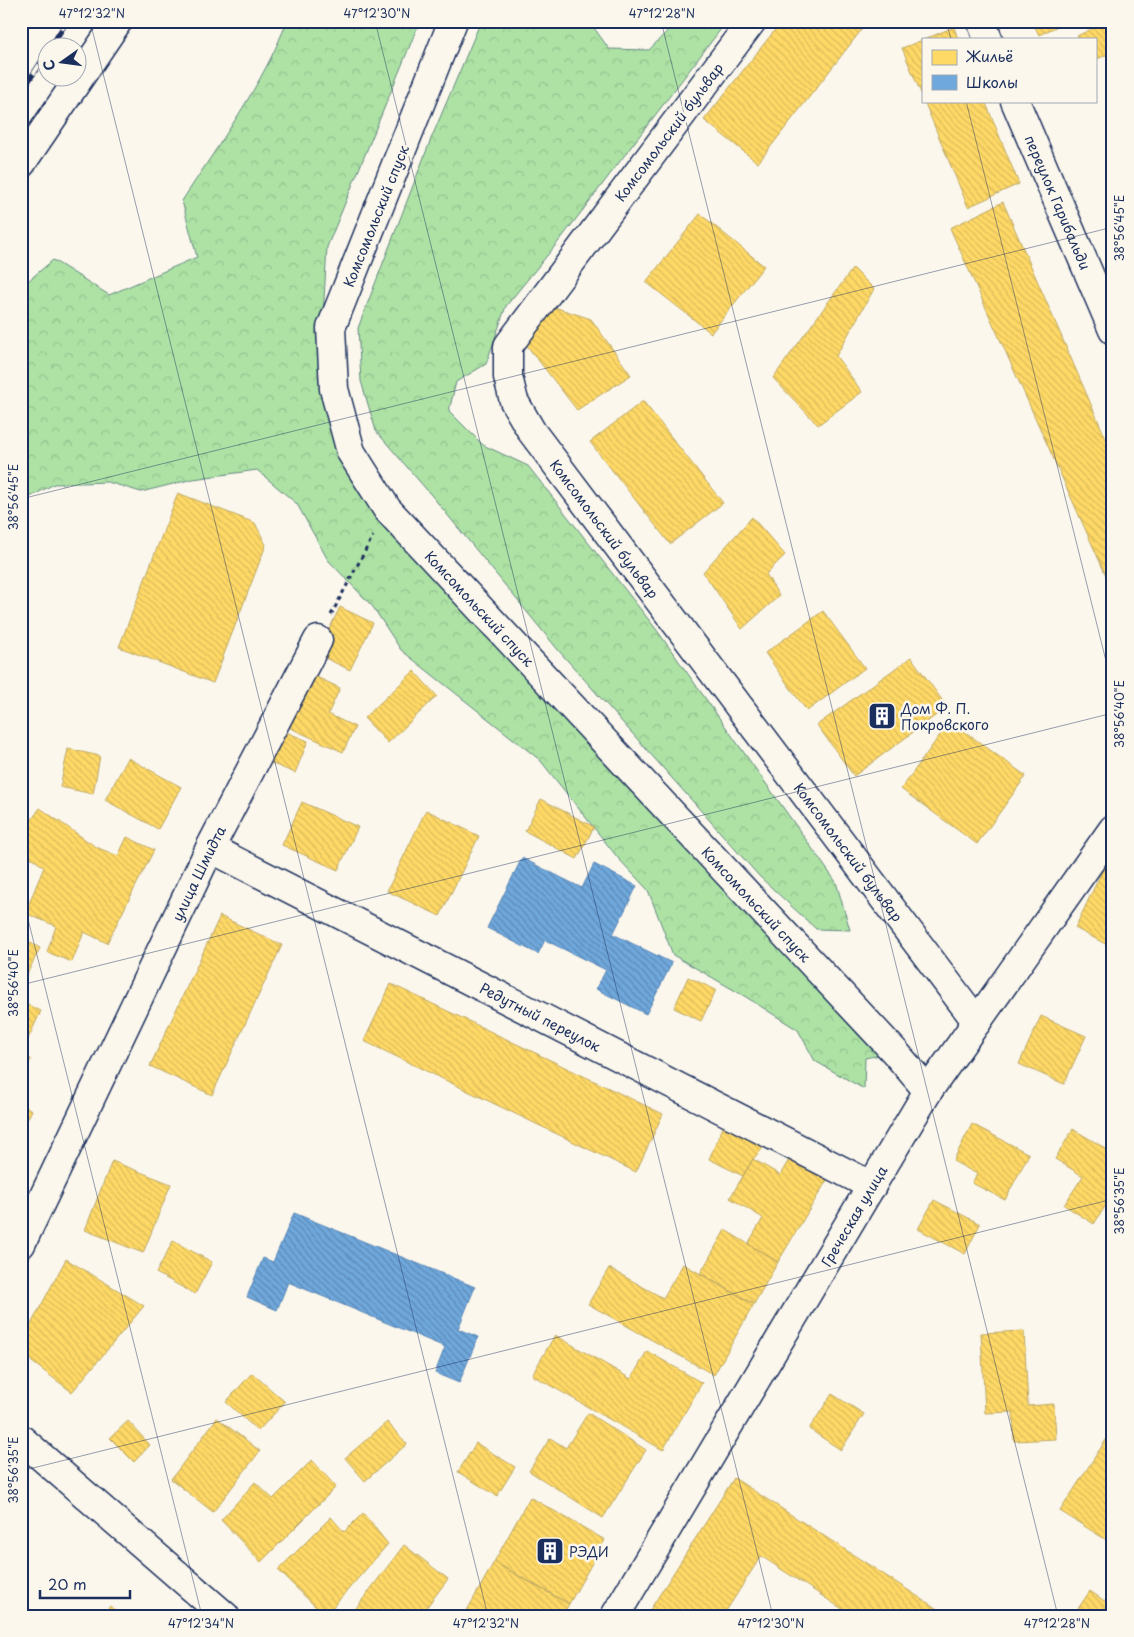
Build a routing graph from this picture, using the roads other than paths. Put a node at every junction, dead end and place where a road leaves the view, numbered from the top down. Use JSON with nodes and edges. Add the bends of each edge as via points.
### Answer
{"nodes":[{"id":1,"x":118,"y":21,"type":"edge"},
{"id":2,"x":453,"y":21,"type":"edge"},
{"id":3,"x":752,"y":21,"type":"edge"},
{"id":4,"x":981,"y":21,"type":"edge"},
{"id":5,"x":988,"y":38,"type":"edge"},
{"id":6,"x":1015,"y":102,"type":"edge"},
{"id":7,"x":21,"y":164,"type":"edge"},
{"id":8,"x":1113,"y":330,"type":"edge"},
{"id":9,"x":318,"y":640,"type":"road end"},
{"id":10,"x":1113,"y":829,"type":"edge"},
{"id":11,"x":210,"y":848,"type":"junction"},
{"id":12,"x":977,"y":1022,"type":"junction"},
{"id":13,"x":928,"y":1091,"type":"junction"},
{"id":14,"x":872,"y":1186,"type":"junction"},
{"id":15,"x":21,"y":1244,"type":"edge"},
{"id":16,"x":21,"y":1439,"type":"edge"},
{"id":17,"x":225,"y":1616,"type":"edge"},
{"id":18,"x":615,"y":1616,"type":"edge"}],
"edges":[{"from":1,"to":7,"type":"street"},
{"from":2,"to":13,"type":"street","name":"Комсомольский спуск","via":[[331,328],[334,389],[351,452],[387,509]]},
{"from":3,"to":12,"type":"street","name":"Комсомольский бульвар","via":[[508,346],[508,377],[514,401],[532,432]]},
{"from":4,"to":5,"type":"street"},
{"from":6,"to":8,"type":"street","name":"переулок Гарибальди"},
{"from":9,"to":11,"type":"street","name":"улица Шмидта"},
{"from":10,"to":12,"type":"street","name":"Греческая улица"},
{"from":11,"to":14,"type":"street","name":"Редутный переулок"},
{"from":11,"to":15,"type":"street","name":"улица Шмидта"},
{"from":12,"to":13,"type":"street","name":"Греческая улица"},
{"from":13,"to":14,"type":"street","name":"Греческая улица"},
{"from":14,"to":18,"type":"street","name":"Греческая улица"},
{"from":16,"to":17,"type":"street"}]}
